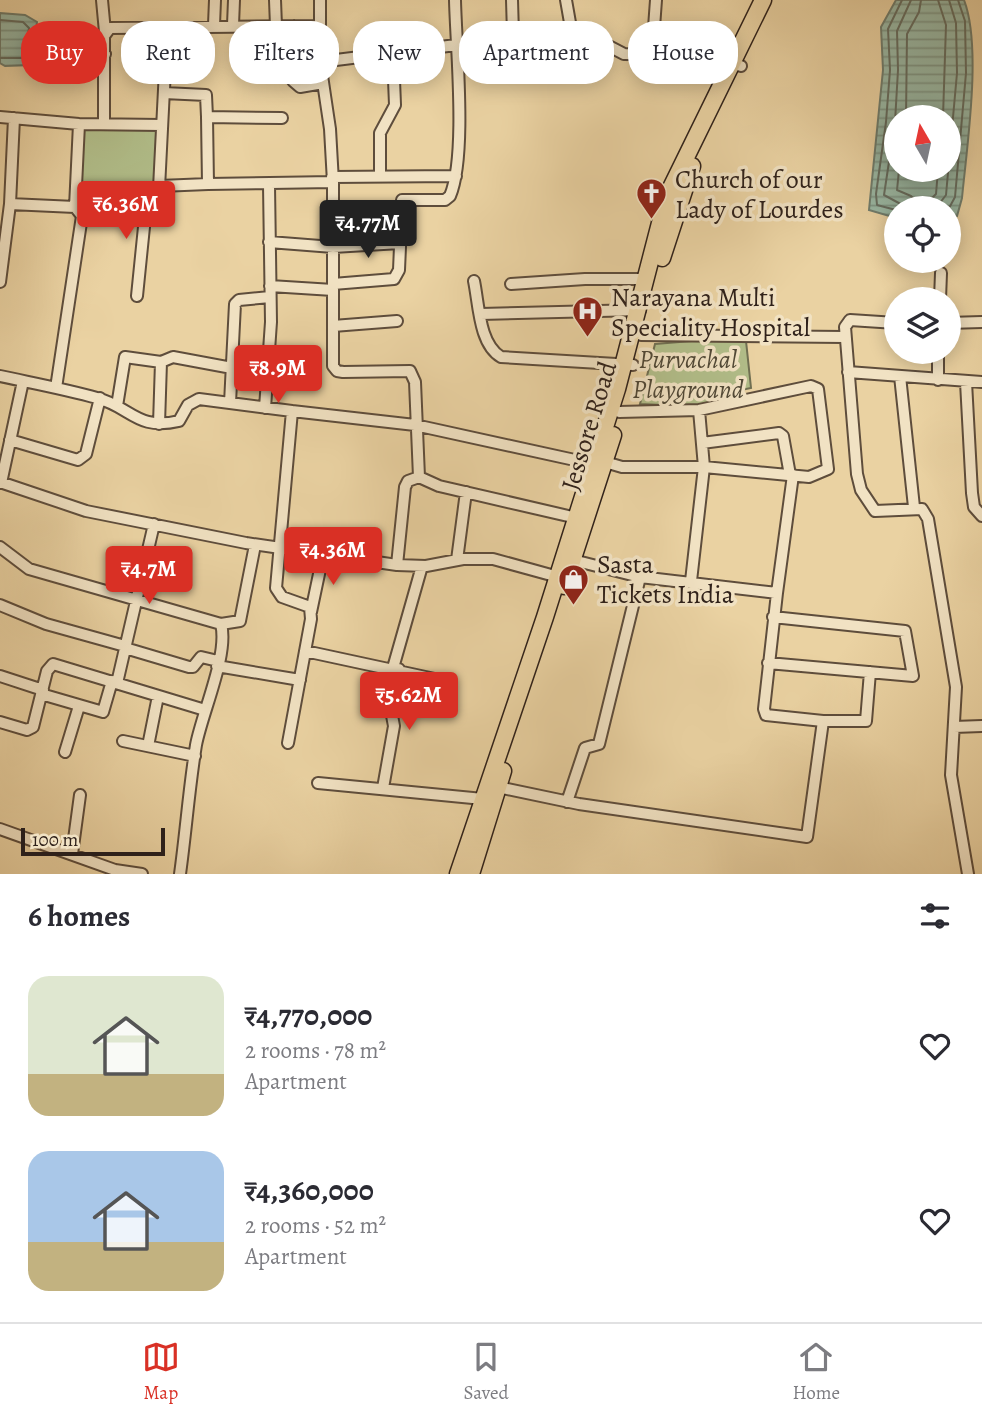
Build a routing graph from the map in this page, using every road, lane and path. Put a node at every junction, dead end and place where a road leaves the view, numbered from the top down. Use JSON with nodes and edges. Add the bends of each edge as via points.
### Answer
{"nodes":[{"id":1,"x":102,"y":0,"type":"edge"},
{"id":2,"x":215,"y":0,"type":"edge"},
{"id":3,"x":234,"y":0,"type":"edge"},
{"id":4,"x":275,"y":0,"type":"edge"},
{"id":5,"x":320,"y":0,"type":"edge"},
{"id":6,"x":455,"y":0,"type":"edge"},
{"id":7,"x":512,"y":0,"type":"edge"},
{"id":8,"x":566,"y":0,"type":"edge"},
{"id":9,"x":656,"y":0,"type":"edge"},
{"id":10,"x":763,"y":0,"type":"edge"},
{"id":11,"x":772,"y":0,"type":"edge"},
{"id":12,"x":104,"y":21,"type":"edge"},
{"id":13,"x":214,"y":21,"type":"edge"},
{"id":14,"x":233,"y":21,"type":"edge"},
{"id":15,"x":276,"y":21,"type":"edge"},
{"id":16,"x":319,"y":21,"type":"edge"},
{"id":17,"x":513,"y":21,"type":"edge"},
{"id":18,"x":570,"y":21,"type":"edge"},
{"id":19,"x":654,"y":21,"type":"edge"},
{"id":20,"x":459,"y":44,"type":"edge"},
{"id":21,"x":456,"y":45,"type":"junction"},
{"id":22,"x":445,"y":47,"type":"edge"},
{"id":23,"x":738,"y":60,"type":"edge"},
{"id":24,"x":738,"y":61,"type":"edge"},
{"id":25,"x":105,"y":84,"type":"edge"},
{"id":26,"x":164,"y":84,"type":"edge"},
{"id":27,"x":296,"y":84,"type":"edge"},
{"id":28,"x":317,"y":84,"type":"edge"},
{"id":29,"x":323,"y":84,"type":"edge"},
{"id":30,"x":394,"y":84,"type":"edge"},
{"id":31,"x":726,"y":84,"type":"edge"},
{"id":32,"x":728,"y":84,"type":"edge"},
{"id":33,"x":164,"y":93,"type":"junction"},
{"id":34,"x":0,"y":117,"type":"edge"},
{"id":35,"x":208,"y":117,"type":"junction"},
{"id":36,"x":14,"y":118,"type":"junction"},
{"id":37,"x":282,"y":118,"type":"dead end"},
{"id":38,"x":79,"y":124,"type":"junction"},
{"id":39,"x":104,"y":124,"type":"junction"},
{"id":40,"x":162,"y":125,"type":"junction"},
{"id":41,"x":6,"y":157,"type":"edge"},
{"id":42,"x":380,"y":176,"type":"junction"},
{"id":43,"x":456,"y":176,"type":"junction"},
{"id":44,"x":332,"y":180,"type":"junction"},
{"id":45,"x":208,"y":184,"type":"junction"},
{"id":46,"x":269,"y":185,"type":"junction"},
{"id":47,"x":160,"y":186,"type":"junction"},
{"id":48,"x":7,"y":202,"type":"edge"},
{"id":49,"x":79,"y":211,"type":"junction"},
{"id":50,"x":145,"y":217,"type":"junction"},
{"id":51,"x":269,"y":242,"type":"junction"},
{"id":52,"x":400,"y":243,"type":"junction"},
{"id":53,"x":333,"y":247,"type":"junction"},
{"id":54,"x":941,"y":273,"type":"dead end"},
{"id":55,"x":647,"y":279,"type":"junction"},
{"id":56,"x":474,"y":281,"type":"dead end"},
{"id":57,"x":0,"y":282,"type":"edge"},
{"id":58,"x":511,"y":284,"type":"dead end"},
{"id":59,"x":333,"y":287,"type":"junction"},
{"id":60,"x":940,"y":287,"type":"edge"},
{"id":61,"x":270,"y":292,"type":"junction"},
{"id":62,"x":137,"y":296,"type":"dead end"},
{"id":63,"x":640,"y":310,"type":"junction"},
{"id":64,"x":481,"y":313,"type":"junction"},
{"id":65,"x":397,"y":321,"type":"dead end"},
{"id":66,"x":884,"y":322,"type":"edge"},
{"id":67,"x":982,"y":322,"type":"edge"},
{"id":68,"x":961,"y":323,"type":"edge"},
{"id":69,"x":333,"y":326,"type":"junction"},
{"id":70,"x":641,"y":335,"type":"junction"},
{"id":71,"x":845,"y":337,"type":"junction"},
{"id":72,"x":161,"y":362,"type":"junction"},
{"id":73,"x":938,"y":364,"type":"edge"},
{"id":74,"x":628,"y":365,"type":"junction"},
{"id":75,"x":232,"y":368,"type":"junction"},
{"id":76,"x":848,"y":372,"type":"junction"},
{"id":77,"x":0,"y":376,"type":"edge"},
{"id":78,"x":900,"y":376,"type":"junction"},
{"id":79,"x":938,"y":380,"type":"junction"},
{"id":80,"x":23,"y":381,"type":"junction"},
{"id":81,"x":966,"y":382,"type":"junction"},
{"id":82,"x":982,"y":382,"type":"edge"},
{"id":83,"x":56,"y":388,"type":"junction"},
{"id":84,"x":100,"y":398,"type":"junction"},
{"id":85,"x":230,"y":403,"type":"junction"},
{"id":86,"x":117,"y":406,"type":"junction"},
{"id":87,"x":265,"y":408,"type":"junction"},
{"id":88,"x":699,"y":410,"type":"junction"},
{"id":89,"x":292,"y":411,"type":"junction"},
{"id":90,"x":620,"y":412,"type":"junction"},
{"id":91,"x":982,"y":423,"type":"edge"},
{"id":92,"x":159,"y":424,"type":"junction"},
{"id":93,"x":968,"y":424,"type":"junction"},
{"id":94,"x":415,"y":425,"type":"junction"},
{"id":95,"x":6,"y":443,"type":"edge"},
{"id":96,"x":702,"y":443,"type":"junction"},
{"id":97,"x":599,"y":463,"type":"junction"},
{"id":98,"x":704,"y":467,"type":"junction"},
{"id":99,"x":792,"y":475,"type":"junction"},
{"id":100,"x":419,"y":477,"type":"junction"},
{"id":101,"x":1,"y":483,"type":"edge"},
{"id":102,"x":466,"y":492,"type":"junction"},
{"id":103,"x":914,"y":507,"type":"junction"},
{"id":104,"x":982,"y":516,"type":"edge"},
{"id":105,"x":580,"y":519,"type":"junction"},
{"id":106,"x":154,"y":524,"type":"junction"},
{"id":107,"x":255,"y":545,"type":"junction"},
{"id":108,"x":0,"y":547,"type":"edge"},
{"id":109,"x":281,"y":549,"type":"junction"},
{"id":110,"x":323,"y":555,"type":"junction"},
{"id":111,"x":457,"y":560,"type":"junction"},
{"id":112,"x":573,"y":561,"type":"junction"},
{"id":113,"x":397,"y":565,"type":"junction"},
{"id":114,"x":422,"y":566,"type":"junction"},
{"id":115,"x":561,"y":577,"type":"junction"},
{"id":116,"x":640,"y":577,"type":"junction"},
{"id":117,"x":691,"y":582,"type":"junction"},
{"id":118,"x":777,"y":593,"type":"junction"},
{"id":119,"x":134,"y":599,"type":"junction"},
{"id":120,"x":0,"y":605,"type":"edge"},
{"id":121,"x":311,"y":612,"type":"junction"},
{"id":122,"x":773,"y":617,"type":"junction"},
{"id":123,"x":221,"y":624,"type":"junction"},
{"id":124,"x":125,"y":647,"type":"junction"},
{"id":125,"x":305,"y":651,"type":"junction"},
{"id":126,"x":217,"y":663,"type":"junction"},
{"id":127,"x":768,"y":663,"type":"junction"},
{"id":128,"x":396,"y":669,"type":"junction"},
{"id":129,"x":870,"y":672,"type":"junction"},
{"id":130,"x":0,"y":676,"type":"edge"},
{"id":131,"x":300,"y":680,"type":"junction"},
{"id":132,"x":444,"y":681,"type":"dead end"},
{"id":133,"x":115,"y":682,"type":"junction"},
{"id":134,"x":42,"y":692,"type":"junction"},
{"id":135,"x":158,"y":696,"type":"junction"},
{"id":136,"x":79,"y":706,"type":"junction"},
{"id":137,"x":205,"y":710,"type":"junction"},
{"id":138,"x":823,"y":721,"type":"junction"},
{"id":139,"x":0,"y":722,"type":"edge"},
{"id":140,"x":982,"y":726,"type":"edge"},
{"id":141,"x":954,"y":727,"type":"junction"},
{"id":142,"x":123,"y":741,"type":"dead end"},
{"id":143,"x":288,"y":743,"type":"dead end"},
{"id":144,"x":148,"y":746,"type":"junction"},
{"id":145,"x":65,"y":752,"type":"dead end"},
{"id":146,"x":195,"y":755,"type":"junction"},
{"id":147,"x":318,"y":783,"type":"dead end"},
{"id":148,"x":498,"y":787,"type":"junction"},
{"id":149,"x":383,"y":788,"type":"junction"},
{"id":150,"x":80,"y":795,"type":"dead end"},
{"id":151,"x":483,"y":799,"type":"junction"},
{"id":152,"x":567,"y":802,"type":"junction"},
{"id":153,"x":0,"y":829,"type":"edge"},
{"id":154,"x":72,"y":854,"type":"junction"},
{"id":155,"x":114,"y":872,"type":"edge"},
{"id":156,"x":142,"y":874,"type":"edge"},
{"id":157,"x":180,"y":874,"type":"edge"},
{"id":158,"x":458,"y":874,"type":"edge"},
{"id":159,"x":471,"y":874,"type":"edge"},
{"id":160,"x":968,"y":874,"type":"edge"}],
"edges":[{"from":1,"to":12,"type":"street"},
{"from":2,"to":13,"type":"street"},
{"from":3,"to":14,"type":"street"},
{"from":4,"to":15,"type":"street"},
{"from":5,"to":16,"type":"street"},
{"from":6,"to":21,"type":"street"},
{"from":7,"to":17,"type":"street"},
{"from":8,"to":18,"type":"street"},
{"from":9,"to":19,"type":"street"},
{"from":10,"to":23,"type":"highway"},
{"from":11,"to":24,"type":"highway","name":"Jessore Road"},
{"from":20,"to":21,"type":"street"},
{"from":21,"to":22,"type":"street"},
{"from":21,"to":43,"type":"street"},
{"from":25,"to":39,"type":"street"},
{"from":26,"to":33,"type":"street"},
{"from":27,"to":28,"type":"street"},
{"from":29,"to":44,"type":"street"},
{"from":30,"to":42,"type":"street","via":[[395,105],[380,134]]},
{"from":31,"to":55,"type":"highway","via":[[667,196]]},
{"from":32,"to":70,"type":"highway","name":"Jessore Road","via":[[687,175]]},
{"from":33,"to":35,"type":"street","via":[[206,95]]},
{"from":33,"to":40,"type":"street"},
{"from":34,"to":36,"type":"street"},
{"from":35,"to":37,"type":"street"},
{"from":35,"to":45,"type":"street"},
{"from":36,"to":38,"type":"street"},
{"from":36,"to":41,"type":"street"},
{"from":38,"to":39,"type":"street"},
{"from":38,"to":49,"type":"street"},
{"from":39,"to":40,"type":"street"},
{"from":40,"to":47,"type":"street"},
{"from":41,"to":48,"type":"street"},
{"from":42,"to":43,"type":"street"},
{"from":42,"to":44,"type":"street"},
{"from":43,"to":52,"type":"street","via":[[445,200],[402,200]]},
{"from":44,"to":46,"type":"street"},
{"from":44,"to":53,"type":"street"},
{"from":45,"to":46,"type":"street"},
{"from":45,"to":47,"type":"street"},
{"from":46,"to":51,"type":"street"},
{"from":47,"to":50,"type":"street","via":[[157,215]]},
{"from":48,"to":49,"type":"street"},
{"from":48,"to":57,"type":"street"},
{"from":49,"to":50,"type":"street"},
{"from":49,"to":83,"type":"street"},
{"from":50,"to":62,"type":"street"},
{"from":51,"to":53,"type":"street"},
{"from":51,"to":61,"type":"street"},
{"from":52,"to":53,"type":"street"},
{"from":52,"to":59,"type":"street","via":[[394,279]]},
{"from":53,"to":59,"type":"street"},
{"from":54,"to":60,"type":"street"},
{"from":55,"to":58,"type":"street"},
{"from":55,"to":63,"type":"highway"},
{"from":56,"to":64,"type":"street"},
{"from":59,"to":61,"type":"street"},
{"from":59,"to":69,"type":"street"},
{"from":61,"to":75,"type":"street","via":[[235,304]]},
{"from":61,"to":87,"type":"street"},
{"from":63,"to":64,"type":"street"},
{"from":63,"to":74,"type":"highway"},
{"from":64,"to":74,"type":"street","via":[[491,351],[501,357]]},
{"from":65,"to":69,"type":"street"},
{"from":66,"to":71,"type":"street","via":[[850,320]]},
{"from":67,"to":68,"type":"street"},
{"from":69,"to":94,"type":"street","via":[[333,366],[337,371],[410,371],[415,382]]},
{"from":70,"to":71,"type":"street"},
{"from":70,"to":74,"type":"highway","name":"Jessore Road"},
{"from":71,"to":76,"type":"street"},
{"from":72,"to":75,"type":"street","via":[[173,357]]},
{"from":72,"to":86,"type":"street","via":[[125,357]]},
{"from":72,"to":92,"type":"street"},
{"from":73,"to":79,"type":"street"},
{"from":74,"to":90,"type":"highway","name":"Jessore Road"},
{"from":74,"to":97,"type":"highway"},
{"from":75,"to":85,"type":"street"},
{"from":76,"to":78,"type":"street"},
{"from":76,"to":103,"type":"street","via":[[861,490],[875,511]]},
{"from":77,"to":80,"type":"street"},
{"from":78,"to":79,"type":"street"},
{"from":78,"to":103,"type":"street"},
{"from":79,"to":81,"type":"street"},
{"from":80,"to":83,"type":"street"},
{"from":80,"to":95,"type":"street"},
{"from":81,"to":82,"type":"street"},
{"from":81,"to":93,"type":"street"},
{"from":83,"to":84,"type":"street"},
{"from":84,"to":86,"type":"street"},
{"from":84,"to":95,"type":"street","via":[[86,454],[78,460]]},
{"from":85,"to":87,"type":"street"},
{"from":85,"to":92,"type":"street","via":[[193,400],[179,421]]},
{"from":86,"to":92,"type":"street","via":[[130,417]]},
{"from":87,"to":89,"type":"street"},
{"from":88,"to":90,"type":"street"},
{"from":88,"to":96,"type":"street"},
{"from":88,"to":99,"type":"street","via":[[811,386],[818,389],[828,469],[809,477]]},
{"from":89,"to":94,"type":"street"},
{"from":89,"to":109,"type":"street"},
{"from":90,"to":97,"type":"highway","name":"Jessore Road"},
{"from":91,"to":93,"type":"street"},
{"from":93,"to":104,"type":"street","via":[[974,508]]},
{"from":94,"to":97,"type":"street"},
{"from":94,"to":100,"type":"street"},
{"from":95,"to":101,"type":"street"},
{"from":96,"to":98,"type":"street"},
{"from":96,"to":99,"type":"street","via":[[779,433]]},
{"from":97,"to":98,"type":"street"},
{"from":97,"to":105,"type":"highway","name":"Jessore Road"},
{"from":98,"to":99,"type":"street"},
{"from":98,"to":117,"type":"street"},
{"from":99,"to":118,"type":"street"},
{"from":100,"to":102,"type":"street"},
{"from":100,"to":113,"type":"street","via":[[405,486]]},
{"from":101,"to":106,"type":"street","via":[[86,511]]},
{"from":102,"to":105,"type":"street"},
{"from":102,"to":111,"type":"street"},
{"from":103,"to":141,"type":"street","via":[[926,513],[935,550],[956,687]]},
{"from":105,"to":112,"type":"highway","name":"Jessore Road"},
{"from":105,"to":115,"type":"highway"},
{"from":106,"to":107,"type":"street"},
{"from":106,"to":119,"type":"street"},
{"from":107,"to":109,"type":"street"},
{"from":107,"to":123,"type":"street","via":[[240,621]]},
{"from":108,"to":119,"type":"street","via":[[29,569]]},
{"from":109,"to":110,"type":"street"},
{"from":109,"to":121,"type":"street","via":[[278,594],[306,604]]},
{"from":110,"to":113,"type":"street"},
{"from":110,"to":121,"type":"street"},
{"from":111,"to":114,"type":"street"},
{"from":111,"to":115,"type":"street","via":[[500,560]]},
{"from":112,"to":115,"type":"highway","name":"Jessore Road"},
{"from":112,"to":116,"type":"street"},
{"from":113,"to":114,"type":"street"},
{"from":114,"to":128,"type":"street"},
{"from":115,"to":148,"type":"highway","name":"Jessore Road"},
{"from":115,"to":151,"type":"highway"},
{"from":116,"to":117,"type":"street"},
{"from":116,"to":152,"type":"street","via":[[599,744],[585,748]]},
{"from":117,"to":118,"type":"street"},
{"from":118,"to":122,"type":"street"},
{"from":119,"to":123,"type":"street"},
{"from":119,"to":124,"type":"street"},
{"from":120,"to":124,"type":"street"},
{"from":121,"to":125,"type":"street"},
{"from":122,"to":127,"type":"street"},
{"from":122,"to":129,"type":"street","via":[[905,631],[913,676]]},
{"from":123,"to":126,"type":"street"},
{"from":124,"to":126,"type":"street","via":[[189,667],[201,657]]},
{"from":124,"to":133,"type":"street"},
{"from":125,"to":128,"type":"street"},
{"from":125,"to":131,"type":"street"},
{"from":126,"to":131,"type":"street"},
{"from":126,"to":137,"type":"street"},
{"from":127,"to":129,"type":"street"},
{"from":127,"to":138,"type":"street","via":[[766,715]]},
{"from":128,"to":132,"type":"street"},
{"from":128,"to":149,"type":"street","via":[[390,705],[394,726]]},
{"from":129,"to":138,"type":"street","via":[[866,721]]},
{"from":130,"to":134,"type":"street"},
{"from":131,"to":143,"type":"street"},
{"from":133,"to":134,"type":"street","via":[[53,664]]},
{"from":133,"to":135,"type":"street"},
{"from":133,"to":136,"type":"street","via":[[106,710]]},
{"from":134,"to":136,"type":"street"},
{"from":134,"to":139,"type":"street","via":[[30,729]]},
{"from":135,"to":137,"type":"street"},
{"from":135,"to":144,"type":"street"},
{"from":136,"to":145,"type":"street"},
{"from":137,"to":146,"type":"street"},
{"from":138,"to":152,"type":"street","via":[[807,837]]},
{"from":140,"to":141,"type":"street"},
{"from":141,"to":160,"type":"street","via":[[951,775]]},
{"from":142,"to":144,"type":"street"},
{"from":144,"to":146,"type":"street"},
{"from":146,"to":157,"type":"street"},
{"from":147,"to":149,"type":"street"},
{"from":148,"to":152,"type":"street"},
{"from":148,"to":159,"type":"highway","name":"Jessore Road"},
{"from":149,"to":151,"type":"street"},
{"from":150,"to":154,"type":"street"},
{"from":151,"to":158,"type":"highway"},
{"from":153,"to":154,"type":"street"},
{"from":154,"to":155,"type":"street"},
{"from":155,"to":156,"type":"street"}]}
